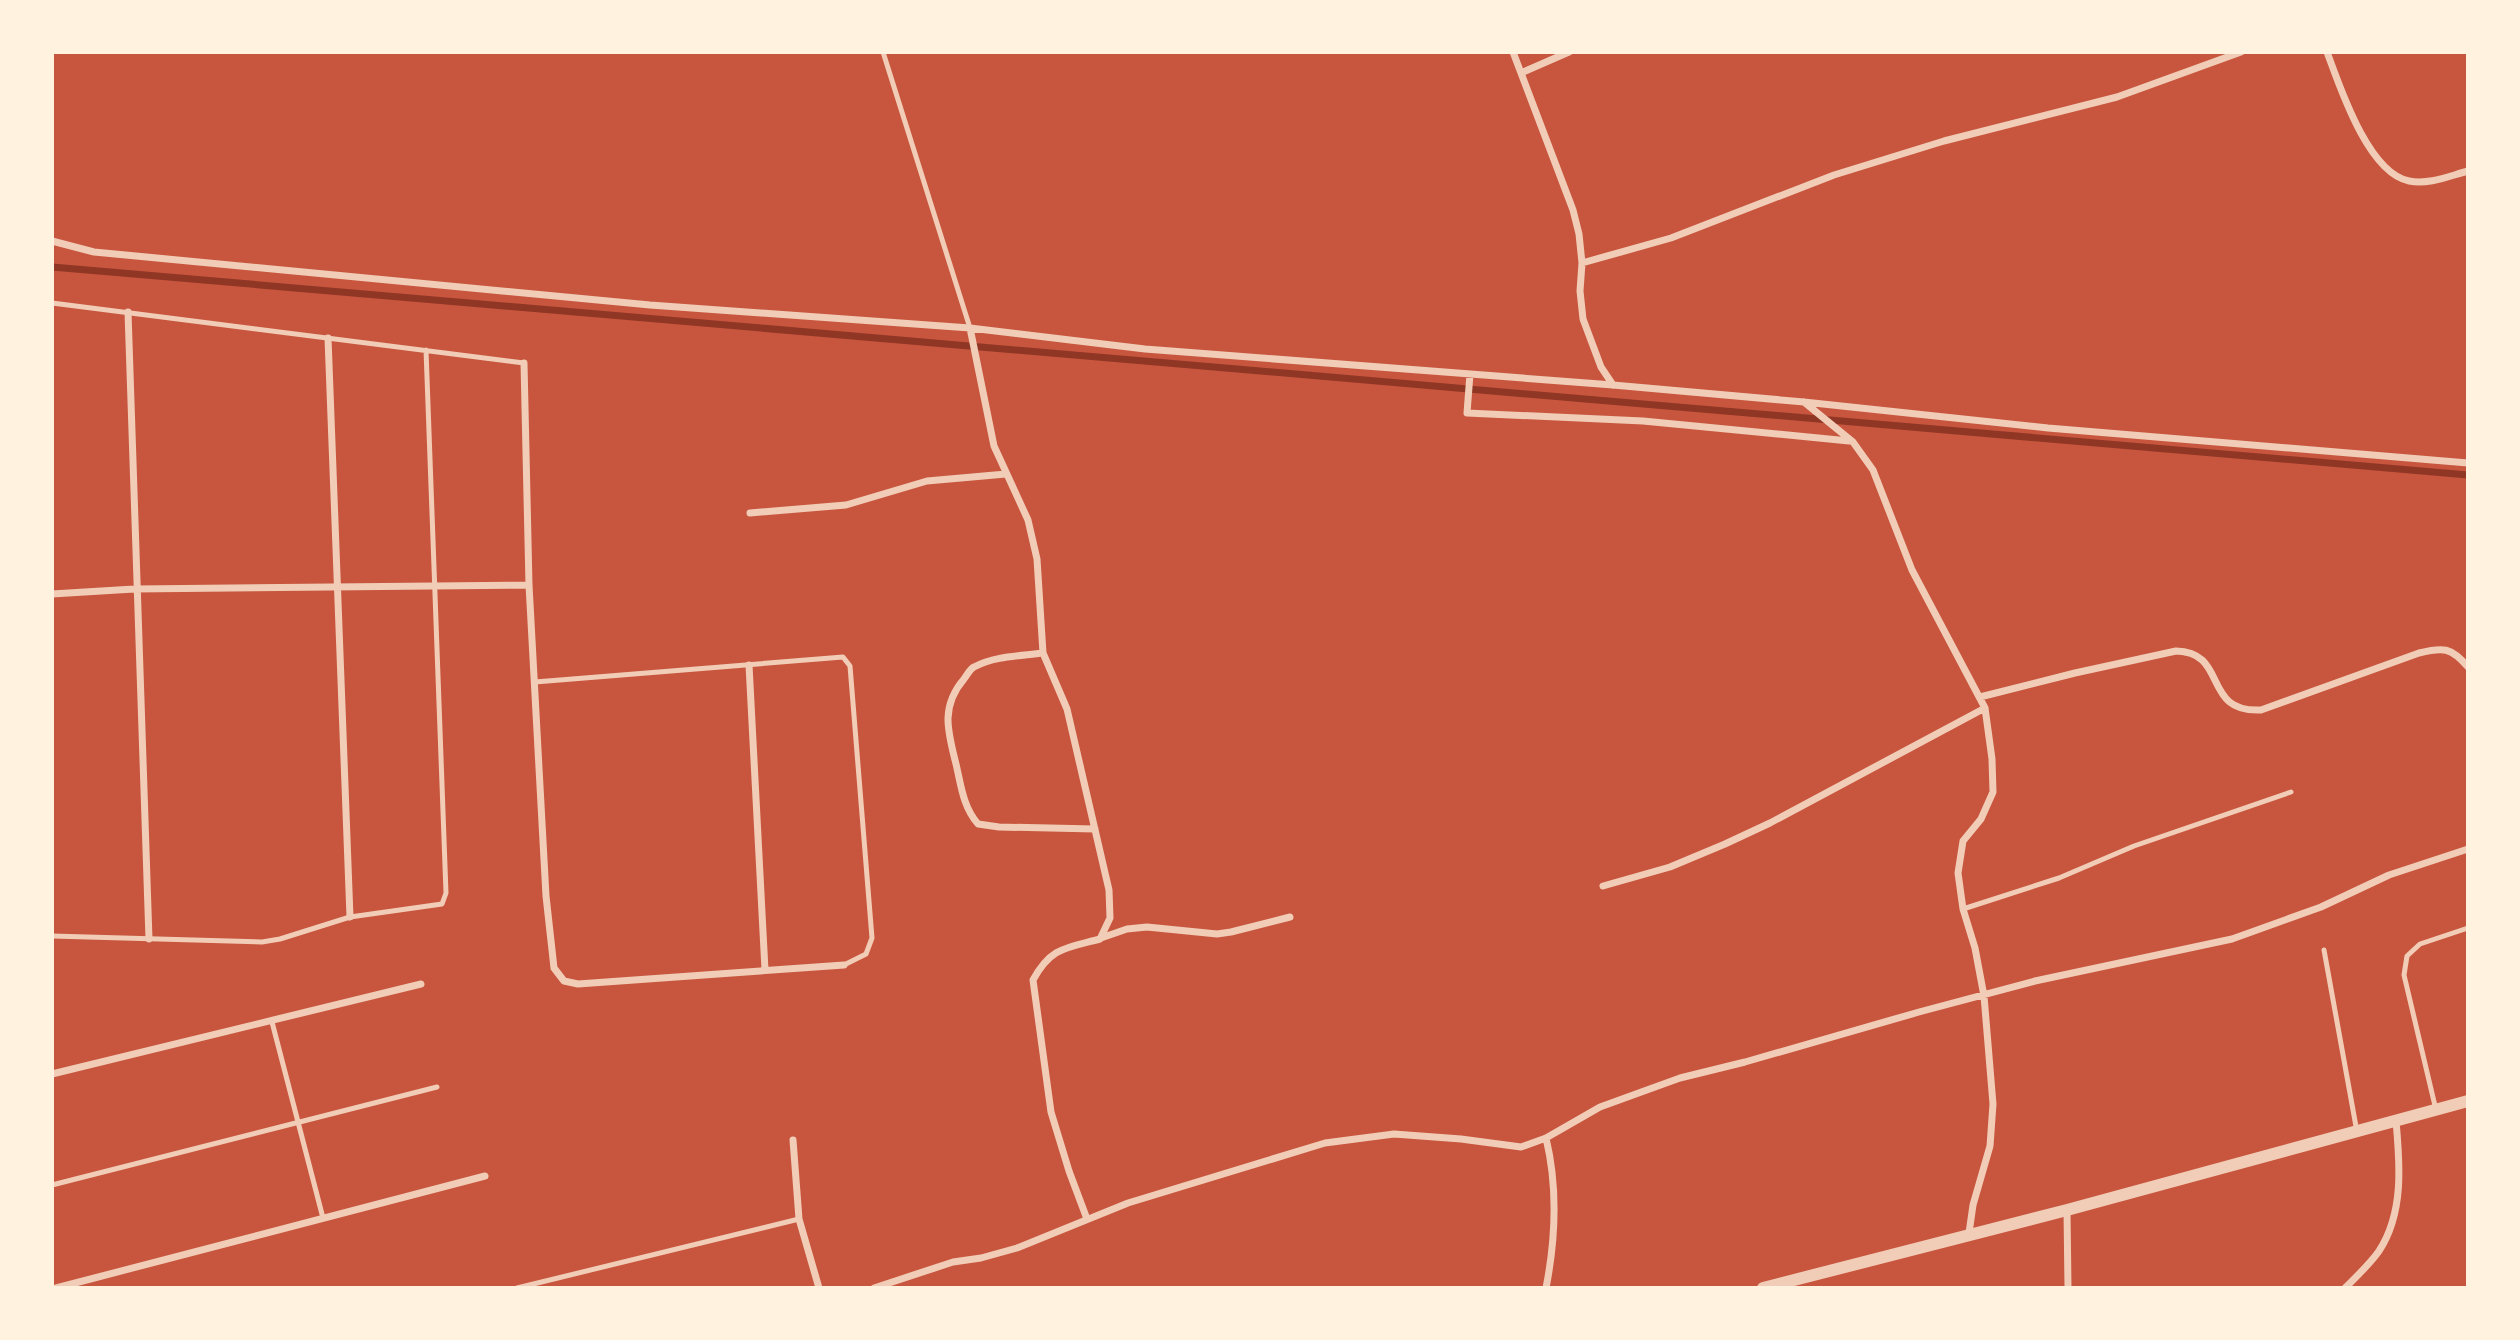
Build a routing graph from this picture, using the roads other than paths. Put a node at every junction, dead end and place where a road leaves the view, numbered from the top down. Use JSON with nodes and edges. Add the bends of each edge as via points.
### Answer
{"nodes":[{"id":1,"x":883,"y":52,"type":"edge"},
{"id":2,"x":1513,"y":52,"type":"edge"},
{"id":3,"x":1569,"y":52,"type":"edge"},
{"id":4,"x":2241,"y":52,"type":"edge"},
{"id":5,"x":2327,"y":52,"type":"edge"},
{"id":6,"x":1521,"y":72,"type":"junction"},
{"id":7,"x":2468,"y":171,"type":"edge"},
{"id":8,"x":52,"y":241,"type":"edge"},
{"id":9,"x":1582,"y":263,"type":"junction"},
{"id":10,"x":52,"y":303,"type":"edge"},
{"id":11,"x":128,"y":312,"type":"junction"},
{"id":12,"x":970,"y":328,"type":"junction"},
{"id":13,"x":328,"y":338,"type":"junction"},
{"id":14,"x":426,"y":350,"type":"junction"},
{"id":15,"x":524,"y":363,"type":"joint"},
{"id":16,"x":1470,"y":377,"type":"junction"},
{"id":17,"x":1612,"y":385,"type":"junction"},
{"id":18,"x":1804,"y":402,"type":"junction"},
{"id":19,"x":1853,"y":442,"type":"junction"},
{"id":20,"x":2468,"y":463,"type":"edge"},
{"id":21,"x":1006,"y":474,"type":"junction"},
{"id":22,"x":750,"y":513,"type":"dead end"},
{"id":23,"x":529,"y":585,"type":"junction"},
{"id":24,"x":435,"y":586,"type":"junction"},
{"id":25,"x":338,"y":587,"type":"junction"},
{"id":26,"x":137,"y":589,"type":"junction"},
{"id":27,"x":52,"y":594,"type":"edge"},
{"id":28,"x":1042,"y":653,"type":"junction"},
{"id":29,"x":749,"y":665,"type":"junction"},
{"id":30,"x":2468,"y":667,"type":"edge"},
{"id":31,"x":535,"y":682,"type":"junction"},
{"id":32,"x":1980,"y":697,"type":"junction"},
{"id":33,"x":1985,"y":708,"type":"junction"},
{"id":34,"x":2291,"y":792,"type":"dead end"},
{"id":35,"x":1096,"y":829,"type":"junction"},
{"id":36,"x":2468,"y":849,"type":"edge"},
{"id":37,"x":1603,"y":886,"type":"dead end"},
{"id":38,"x":1963,"y":909,"type":"junction"},
{"id":39,"x":350,"y":917,"type":"junction"},
{"id":40,"x":1290,"y":917,"type":"dead end"},
{"id":41,"x":2468,"y":928,"type":"edge"},
{"id":42,"x":52,"y":936,"type":"edge"},
{"id":43,"x":149,"y":939,"type":"junction"},
{"id":44,"x":1100,"y":939,"type":"junction"},
{"id":45,"x":2324,"y":950,"type":"dead end"},
{"id":46,"x":844,"y":965,"type":"joint"},
{"id":47,"x":765,"y":970,"type":"junction"},
{"id":48,"x":421,"y":984,"type":"dead end"},
{"id":49,"x":1984,"y":996,"type":"junction"},
{"id":50,"x":272,"y":1022,"type":"junction"},
{"id":51,"x":52,"y":1074,"type":"edge"},
{"id":52,"x":437,"y":1087,"type":"dead end"},
{"id":53,"x":2468,"y":1101,"type":"edge"},
{"id":54,"x":2436,"y":1110,"type":"junction"},
{"id":55,"x":2396,"y":1121,"type":"junction"},
{"id":56,"x":298,"y":1123,"type":"junction"},
{"id":57,"x":2357,"y":1132,"type":"junction"},
{"id":58,"x":1546,"y":1138,"type":"junction"},
{"id":59,"x":793,"y":1140,"type":"dead end"},
{"id":60,"x":485,"y":1176,"type":"dead end"},
{"id":61,"x":52,"y":1185,"type":"edge"},
{"id":62,"x":2067,"y":1210,"type":"junction"},
{"id":63,"x":323,"y":1218,"type":"junction"},
{"id":64,"x":799,"y":1219,"type":"junction"},
{"id":65,"x":1087,"y":1219,"type":"junction"},
{"id":66,"x":1969,"y":1233,"type":"junction"},
{"id":67,"x":56,"y":1287,"type":"edge"},
{"id":68,"x":517,"y":1287,"type":"edge"},
{"id":69,"x":819,"y":1287,"type":"edge"},
{"id":70,"x":874,"y":1287,"type":"edge"},
{"id":71,"x":1546,"y":1287,"type":"edge"},
{"id":72,"x":1763,"y":1287,"type":"edge"},
{"id":73,"x":2068,"y":1287,"type":"edge"},
{"id":74,"x":2345,"y":1287,"type":"edge"}],
"edges":[{"from":1,"to":12,"type":"lane"},
{"from":2,"to":6,"type":"street"},
{"from":3,"to":6,"type":"street"},
{"from":4,"to":9,"type":"street","via":[[2117,97],[1944,141],[1834,175],[1671,238]]},
{"from":5,"to":7,"type":"street","via":[[2362,137],[2388,169],[2407,181],[2428,182]]},
{"from":6,"to":9,"type":"street","via":[[1573,210]]},
{"from":8,"to":12,"type":"street","via":[[94,252],[650,305]]},
{"from":9,"to":17,"type":"street","via":[[1583,318]]},
{"from":10,"to":11,"type":"lane"},
{"from":11,"to":13,"type":"lane"},
{"from":11,"to":26,"type":"street"},
{"from":12,"to":16,"type":"street","via":[[1145,349]]},
{"from":12,"to":21,"type":"street","via":[[993,446]]},
{"from":13,"to":14,"type":"lane"},
{"from":13,"to":25,"type":"street"},
{"from":14,"to":15,"type":"lane"},
{"from":14,"to":24,"type":"lane"},
{"from":15,"to":23,"type":"street"},
{"from":16,"to":17,"type":"street"},
{"from":16,"to":19,"type":"street","via":[[1467,413],[1643,421]]},
{"from":17,"to":18,"type":"street"},
{"from":18,"to":19,"type":"street"},
{"from":18,"to":20,"type":"street","via":[[1927,417]]},
{"from":19,"to":32,"type":"street","via":[[1873,470],[1912,570]]},
{"from":21,"to":22,"type":"street","via":[[928,481],[846,505]]},
{"from":21,"to":28,"type":"street","via":[[1028,520],[1037,559]]},
{"from":23,"to":24,"type":"street"},
{"from":23,"to":31,"type":"street"},
{"from":24,"to":25,"type":"street"},
{"from":24,"to":39,"type":"lane","via":[[446,893],[442,904]]},
{"from":25,"to":26,"type":"street"},
{"from":25,"to":39,"type":"street"},
{"from":26,"to":27,"type":"street"},
{"from":26,"to":43,"type":"street"},
{"from":28,"to":35,"type":"street","via":[[1067,709]]},
{"from":28,"to":35,"type":"street","via":[[972,668],[955,689],[948,706],[949,733],[969,814],[978,824],[999,827]]},
{"from":29,"to":31,"type":"lane"},
{"from":29,"to":46,"type":"lane","via":[[843,657],[850,666],[872,938],[866,954]]},
{"from":29,"to":47,"type":"street"},
{"from":30,"to":32,"type":"street","via":[[2456,654],[2440,648],[2261,710],[2248,710],[2239,709],[2223,696],[2198,656],[2176,651]]},
{"from":31,"to":47,"type":"street","via":[[546,896],[554,968],[564,981],[578,984]]},
{"from":32,"to":33,"type":"street"},
{"from":33,"to":37,"type":"street","via":[[1725,844],[1670,867]]},
{"from":33,"to":38,"type":"street","via":[[1993,792],[1981,819],[1963,841],[1958,873]]},
{"from":34,"to":38,"type":"lane"},
{"from":35,"to":44,"type":"street","via":[[1109,890],[1110,918]]},
{"from":36,"to":49,"type":"street","via":[[2389,875],[2311,911],[2232,939]]},
{"from":38,"to":49,"type":"street"},
{"from":39,"to":43,"type":"lane","via":[[262,942]]},
{"from":40,"to":44,"type":"street","via":[[1217,934],[1147,927]]},
{"from":41,"to":54,"type":"lane","via":[[2420,944],[2407,956],[2404,975]]},
{"from":42,"to":43,"type":"lane"},
{"from":44,"to":65,"type":"street","via":[[1063,948],[1044,961],[1034,980],[1051,1112]]},
{"from":45,"to":57,"type":"lane"},
{"from":46,"to":47,"type":"street"},
{"from":48,"to":50,"type":"street"},
{"from":49,"to":58,"type":"street","via":[[1680,1078],[1600,1107]]},
{"from":49,"to":66,"type":"street","via":[[1990,1146]]},
{"from":50,"to":51,"type":"street"},
{"from":50,"to":56,"type":"lane"},
{"from":52,"to":56,"type":"lane"},
{"from":53,"to":54,"type":"street"},
{"from":54,"to":55,"type":"street"},
{"from":55,"to":57,"type":"street"},
{"from":55,"to":74,"type":"street","via":[[2400,1165],[2393,1220],[2379,1251]]},
{"from":56,"to":61,"type":"lane"},
{"from":56,"to":63,"type":"lane"},
{"from":57,"to":62,"type":"street"},
{"from":58,"to":65,"type":"street","via":[[1521,1147],[1394,1134],[1325,1143]]},
{"from":58,"to":71,"type":"street","via":[[1555,1199],[1554,1247]]},
{"from":59,"to":64,"type":"street"},
{"from":60,"to":63,"type":"street"},
{"from":62,"to":66,"type":"street"},
{"from":62,"to":73,"type":"street"},
{"from":63,"to":67,"type":"street"},
{"from":64,"to":68,"type":"lane"},
{"from":64,"to":69,"type":"street"},
{"from":65,"to":70,"type":"street","via":[[1017,1248]]},
{"from":66,"to":72,"type":"street"}]}
